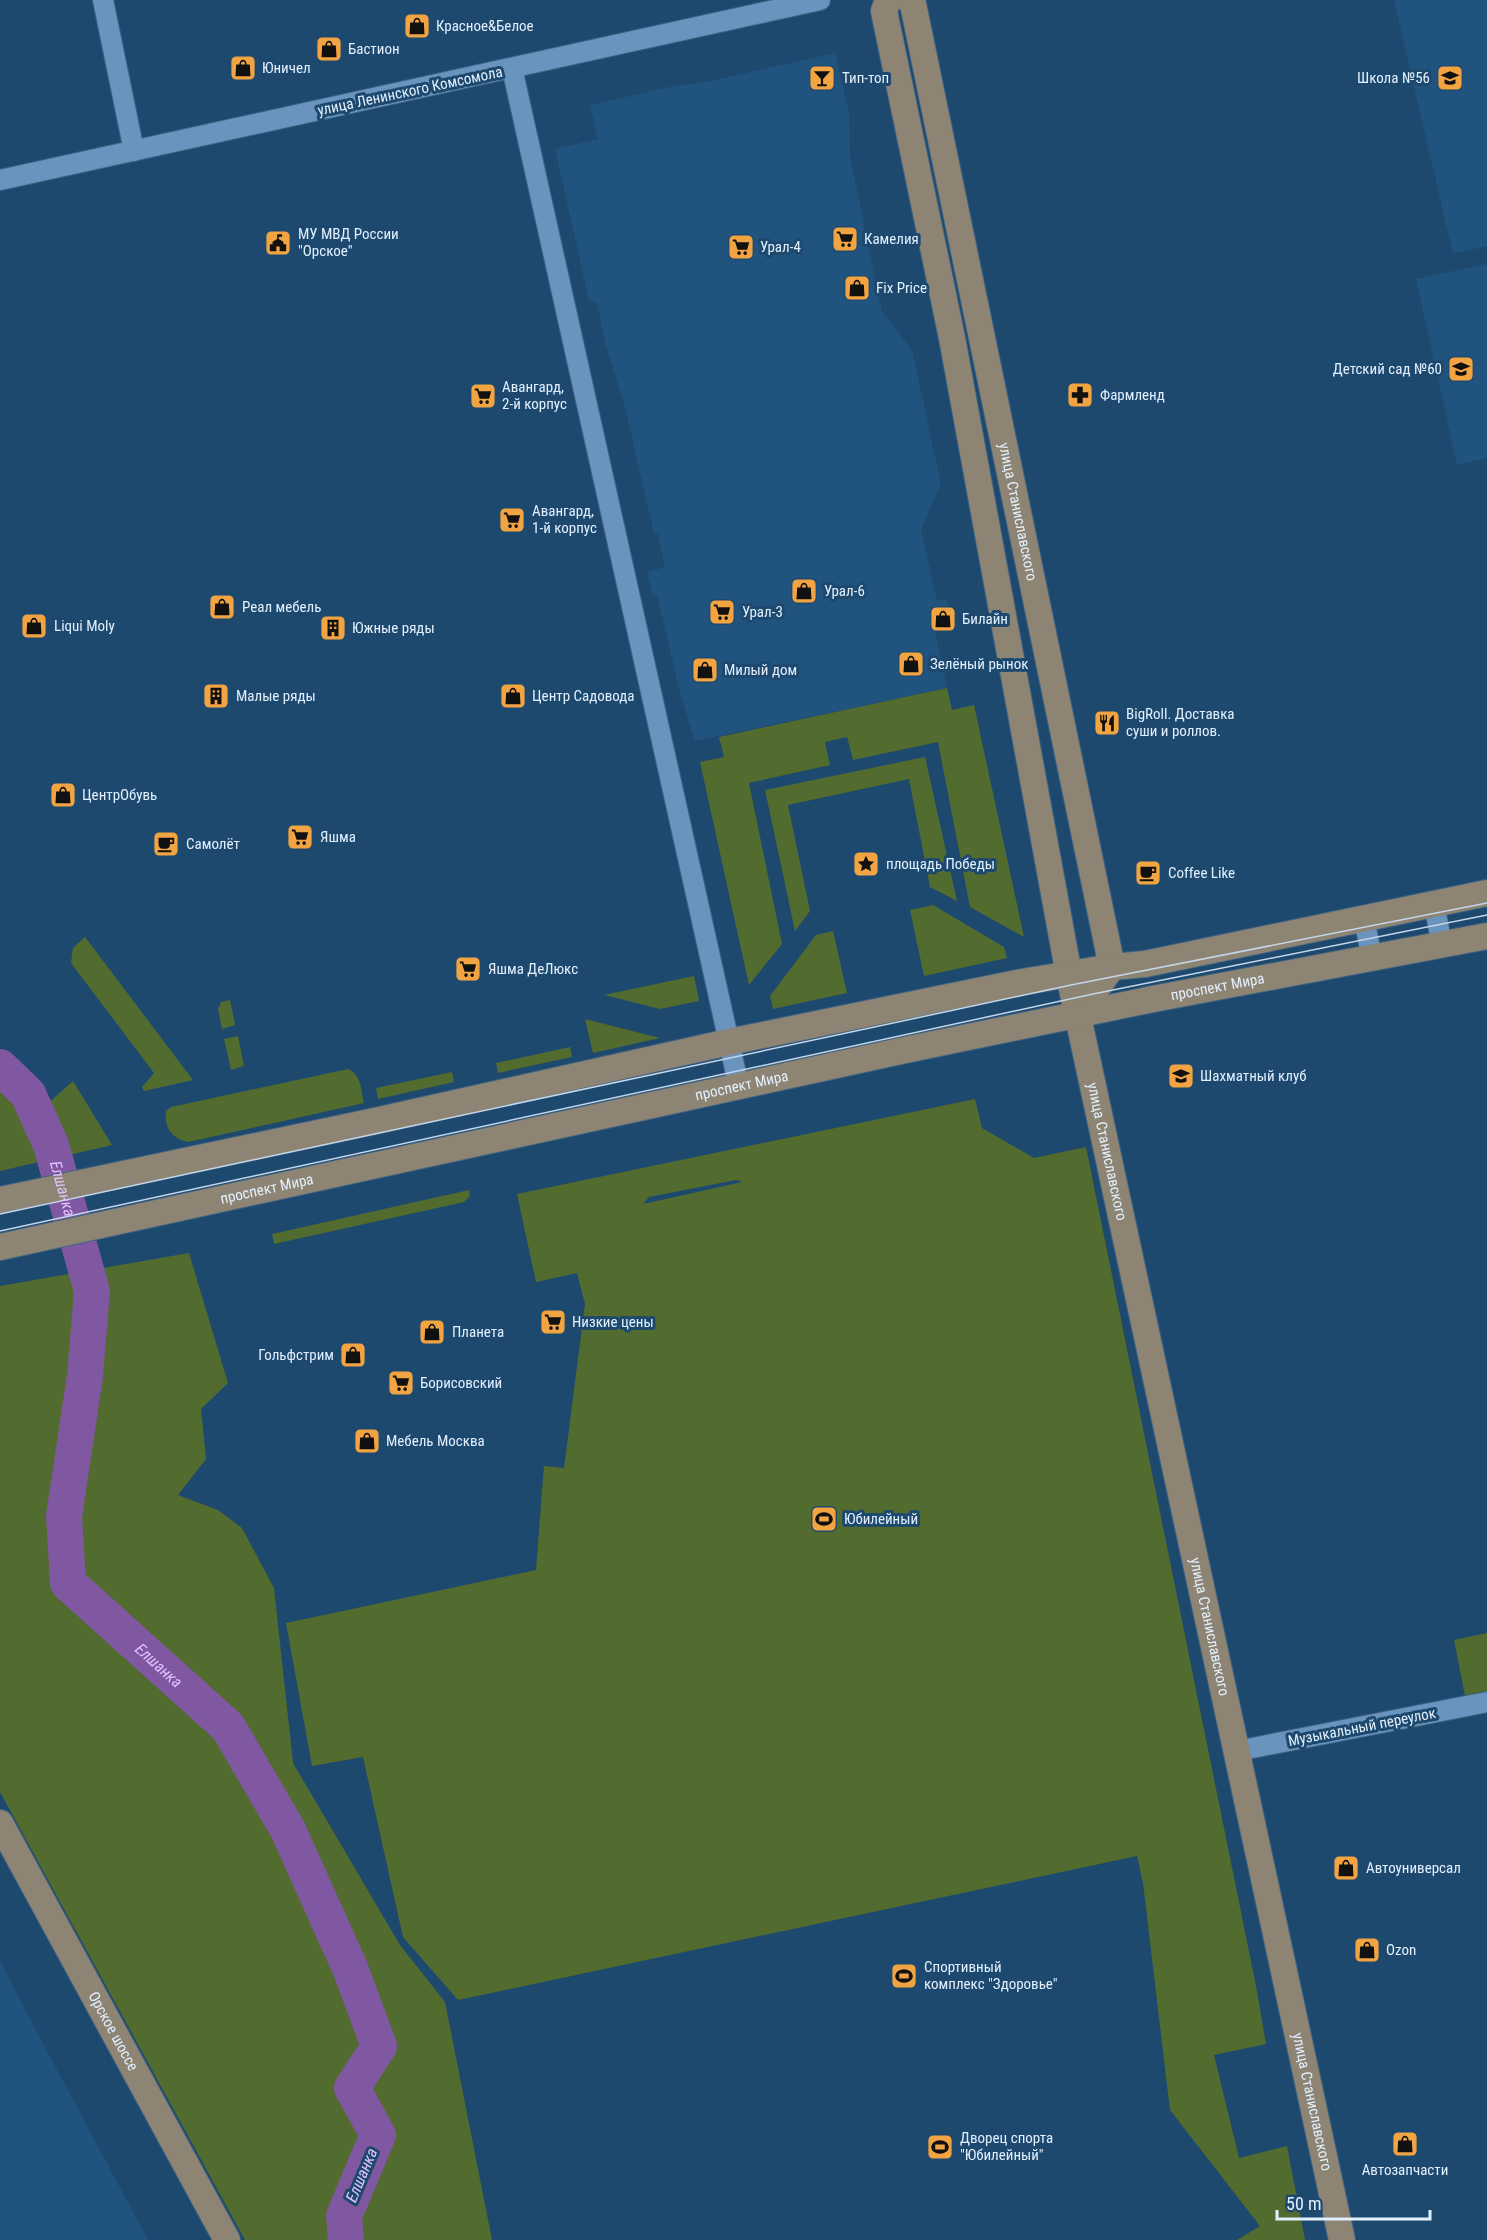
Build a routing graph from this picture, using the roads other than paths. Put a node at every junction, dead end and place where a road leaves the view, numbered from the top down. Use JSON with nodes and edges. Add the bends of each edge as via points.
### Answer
{"nodes":[{"id":1,"x":103,"y":0,"type":"edge"},
{"id":2,"x":820,"y":0,"type":"edge"},
{"id":3,"x":888,"y":0,"type":"edge"},
{"id":4,"x":909,"y":0,"type":"edge"},
{"id":5,"x":512,"y":68,"type":"junction"},
{"id":6,"x":135,"y":151,"type":"junction"},
{"id":7,"x":0,"y":180,"type":"edge"},
{"id":8,"x":1487,"y":892,"type":"edge"},
{"id":9,"x":1434,"y":904,"type":"junction"},
{"id":10,"x":1364,"y":918,"type":"junction"},
{"id":11,"x":1487,"y":936,"type":"edge"},
{"id":12,"x":1442,"y":945,"type":"junction"},
{"id":13,"x":1372,"y":959,"type":"junction"},
{"id":14,"x":1112,"y":967,"type":"junction"},
{"id":15,"x":1069,"y":975,"type":"junction"},
{"id":16,"x":1078,"y":1015,"type":"junction"},
{"id":17,"x":729,"y":1042,"type":"junction"},
{"id":18,"x":739,"y":1087,"type":"junction"},
{"id":19,"x":0,"y":1200,"type":"edge"},
{"id":20,"x":4,"y":1246,"type":"edge"},
{"id":21,"x":1487,"y":1702,"type":"edge"},
{"id":22,"x":1237,"y":1751,"type":"junction"},
{"id":23,"x":0,"y":1823,"type":"edge"},
{"id":24,"x":227,"y":2240,"type":"edge"},
{"id":25,"x":1342,"y":2240,"type":"edge"}],
"edges":[{"from":1,"to":6,"type":"street"},
{"from":2,"to":5,"type":"street","name":"улица Ленинского Комсомола"},
{"from":3,"to":15,"type":"main road","name":"улица Станиславского","via":[[884,11],[952,338]]},
{"from":4,"to":14,"type":"main road","name":"улица Станиславского","via":[[916,16]]},
{"from":5,"to":6,"type":"street","name":"улица Ленинского Комсомола"},
{"from":5,"to":17,"type":"street"},
{"from":6,"to":7,"type":"street","name":"улица Ленинского Комсомола"},
{"from":8,"to":9,"type":"main road"},
{"from":9,"to":10,"type":"main road"},
{"from":9,"to":12,"type":"street"},
{"from":10,"to":13,"type":"street"},
{"from":10,"to":14,"type":"main road","via":[[1145,964]]},
{"from":11,"to":12,"type":"main road","name":"проспект Мира"},
{"from":12,"to":13,"type":"main road","name":"проспект Мира"},
{"from":13,"to":16,"type":"main road","name":"проспект Мира"},
{"from":14,"to":15,"type":"main road"},
{"from":14,"to":16,"type":"main road"},
{"from":15,"to":16,"type":"main road","name":"улица Станиславского"},
{"from":15,"to":17,"type":"main road"},
{"from":16,"to":18,"type":"main road","name":"проспект Мира"},
{"from":16,"to":22,"type":"main road","name":"улица Станиславского"},
{"from":17,"to":18,"type":"street"},
{"from":17,"to":19,"type":"main road"},
{"from":18,"to":20,"type":"main road","name":"проспект Мира"},
{"from":21,"to":22,"type":"street","name":"Музыкальный переулок"},
{"from":22,"to":25,"type":"main road","name":"улица Станиславского"},
{"from":23,"to":24,"type":"main road","name":"Орское шоссе"}]}
